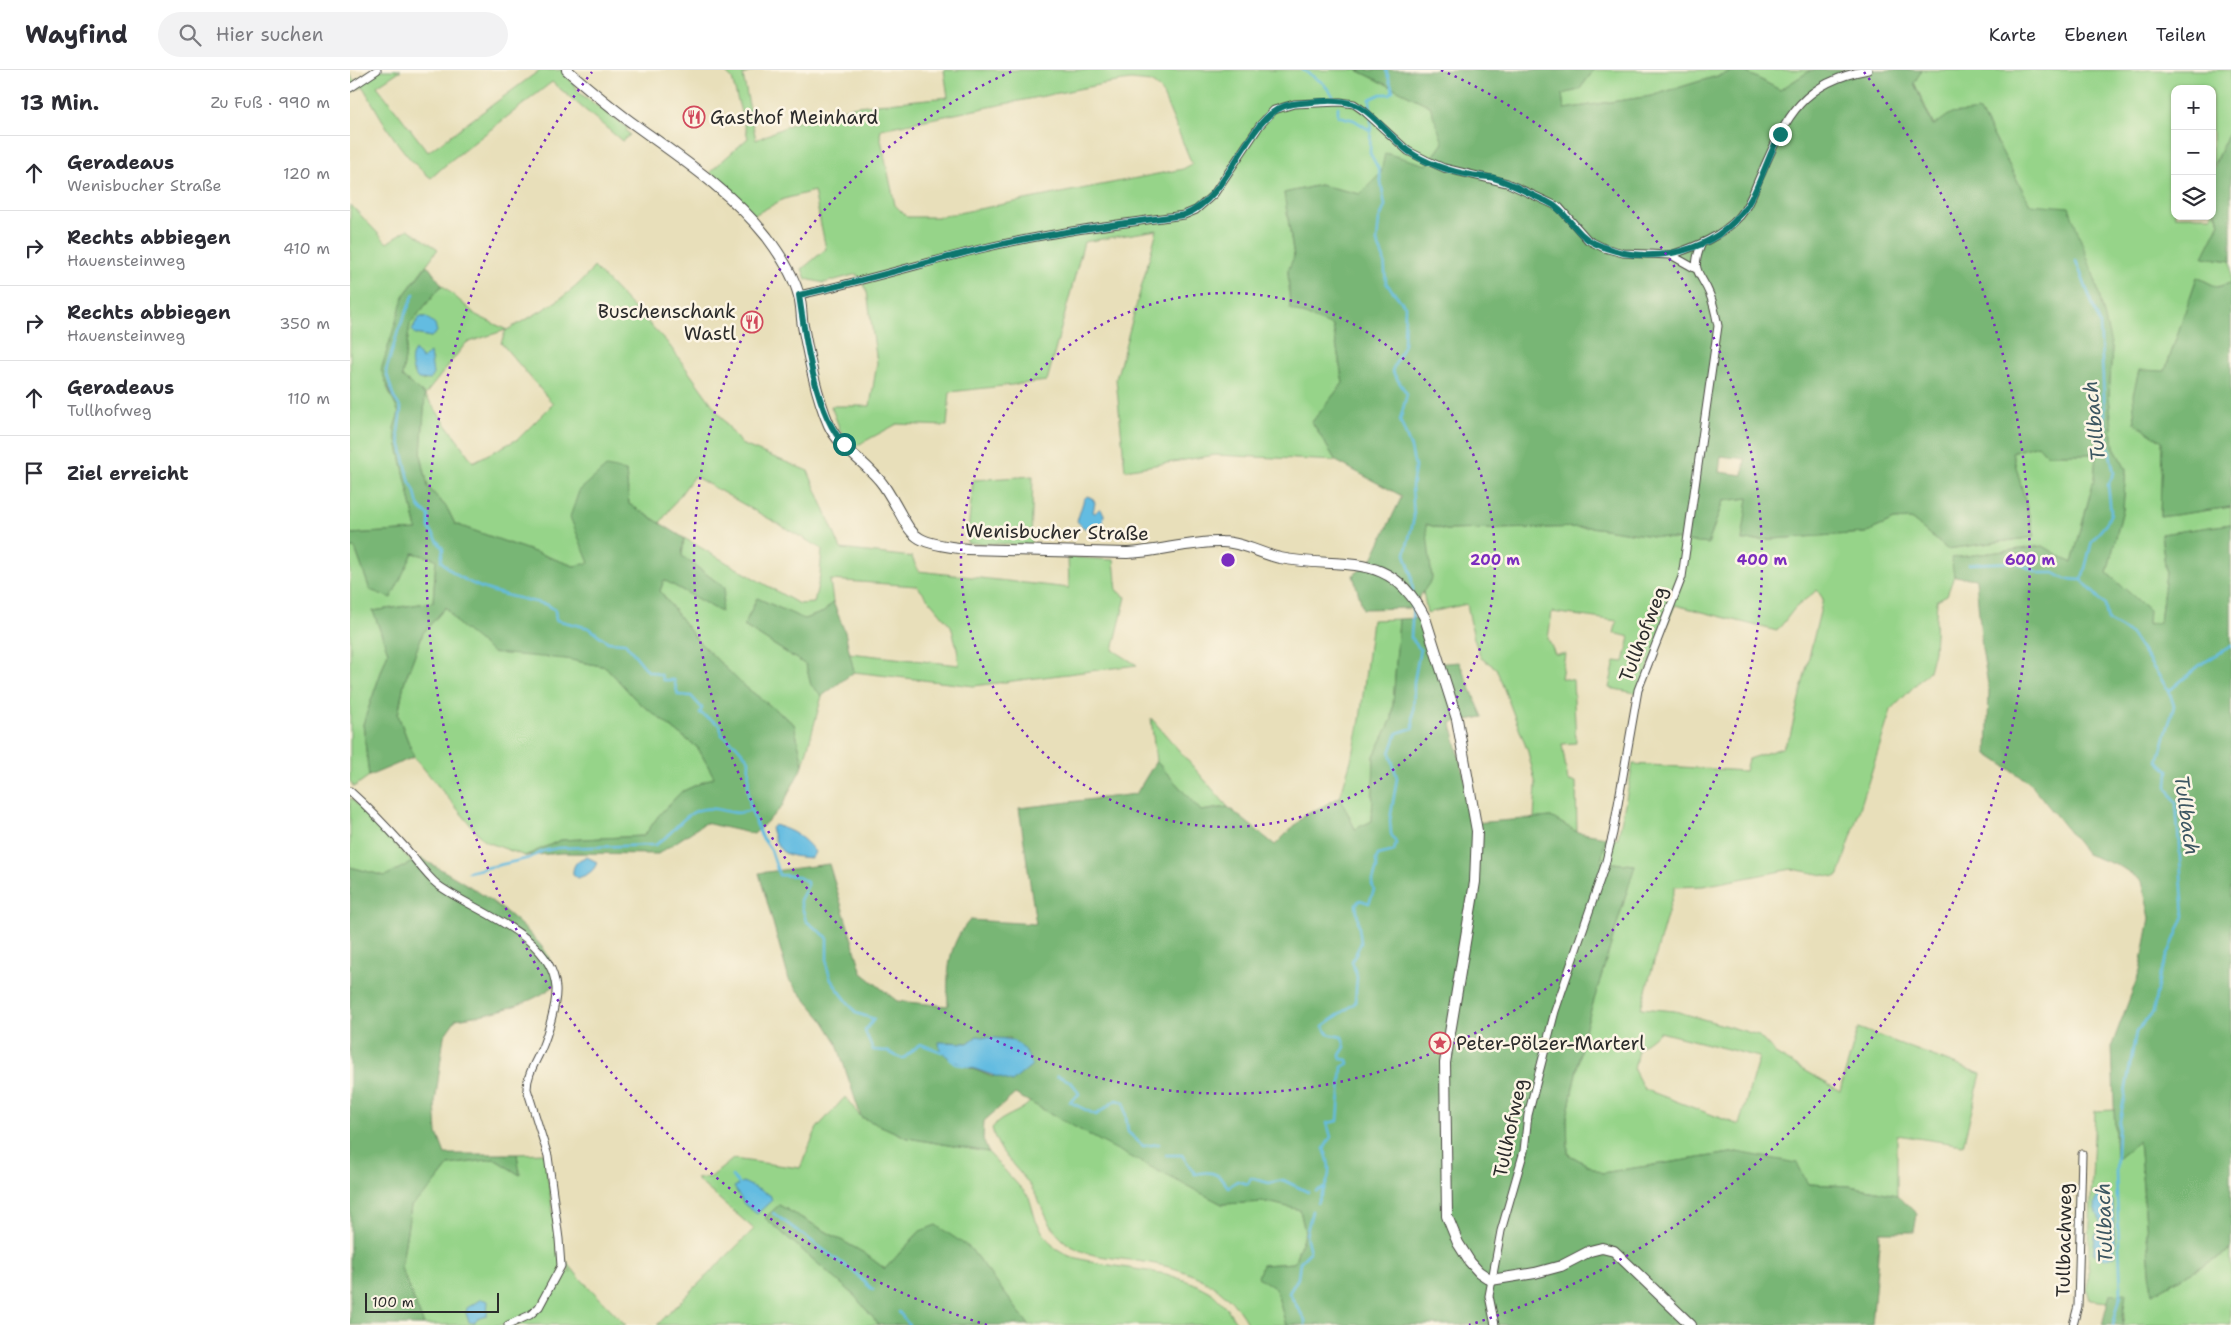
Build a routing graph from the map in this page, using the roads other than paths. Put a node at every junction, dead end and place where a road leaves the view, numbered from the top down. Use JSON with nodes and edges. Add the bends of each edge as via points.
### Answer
{"nodes":[{"id":1,"x":376,"y":70,"type":"edge"},
{"id":2,"x":567,"y":70,"type":"edge"},
{"id":3,"x":1868,"y":70,"type":"edge"},
{"id":4,"x":350,"y":88,"type":"edge"},
{"id":5,"x":1701,"y":245,"type":"junction"},
{"id":6,"x":1671,"y":255,"type":"junction"},
{"id":7,"x":1696,"y":269,"type":"junction"},
{"id":8,"x":799,"y":295,"type":"junction"},
{"id":9,"x":350,"y":791,"type":"edge"},
{"id":10,"x":2082,"y":1154,"type":"dead end"},
{"id":11,"x":1491,"y":1280,"type":"junction"},
{"id":12,"x":508,"y":1325,"type":"edge"},
{"id":13,"x":1495,"y":1325,"type":"edge"},
{"id":14,"x":1691,"y":1325,"type":"edge"},
{"id":15,"x":2072,"y":1325,"type":"edge"}],
"edges":[{"from":1,"to":4,"type":"street"},
{"from":2,"to":8,"type":"street","name":"Wenisbucher Straße","via":[[592,93],[700,172],[744,212],[779,254]]},
{"from":3,"to":5,"type":"street","via":[[1826,82],[1802,101],[1773,146],[1750,201],[1740,216]]},
{"from":5,"to":6,"type":"street"},
{"from":5,"to":7,"type":"street"},
{"from":6,"to":7,"type":"street"},
{"from":6,"to":8,"type":"street","via":[[1623,253],[1604,248],[1588,240],[1559,207],[1507,182],[1444,168],[1408,151],[1354,104],[1294,104],[1274,110],[1267,117],[1214,194],[1196,210],[1184,215],[1095,227],[982,249],[862,282]]},
{"from":7,"to":11,"type":"street","name":"Tullhofweg","via":[[1710,294],[1718,326],[1682,578],[1638,690],[1609,849],[1555,1011]]},
{"from":8,"to":11,"type":"street","name":"Wenisbucher Straße","via":[[820,399],[830,426],[884,486],[918,540],[967,549],[1127,553],[1232,542],[1282,558],[1374,567],[1390,575],[1419,606],[1426,618],[1458,719],[1477,831],[1475,882],[1445,1063],[1447,1216],[1470,1262]]},
{"from":9,"to":12,"type":"street","via":[[383,821],[437,884],[512,928],[534,946],[552,970],[556,991],[554,1004],[527,1089],[548,1156],[561,1266],[539,1307]]},
{"from":10,"to":15,"type":"street","name":"Tullbachweg","via":[[2078,1306]]},
{"from":11,"to":13,"type":"street","name":"Tullhofweg","via":[[1489,1296]]},
{"from":11,"to":14,"type":"street","via":[[1560,1266],[1590,1250],[1602,1248],[1614,1251]]}]}
